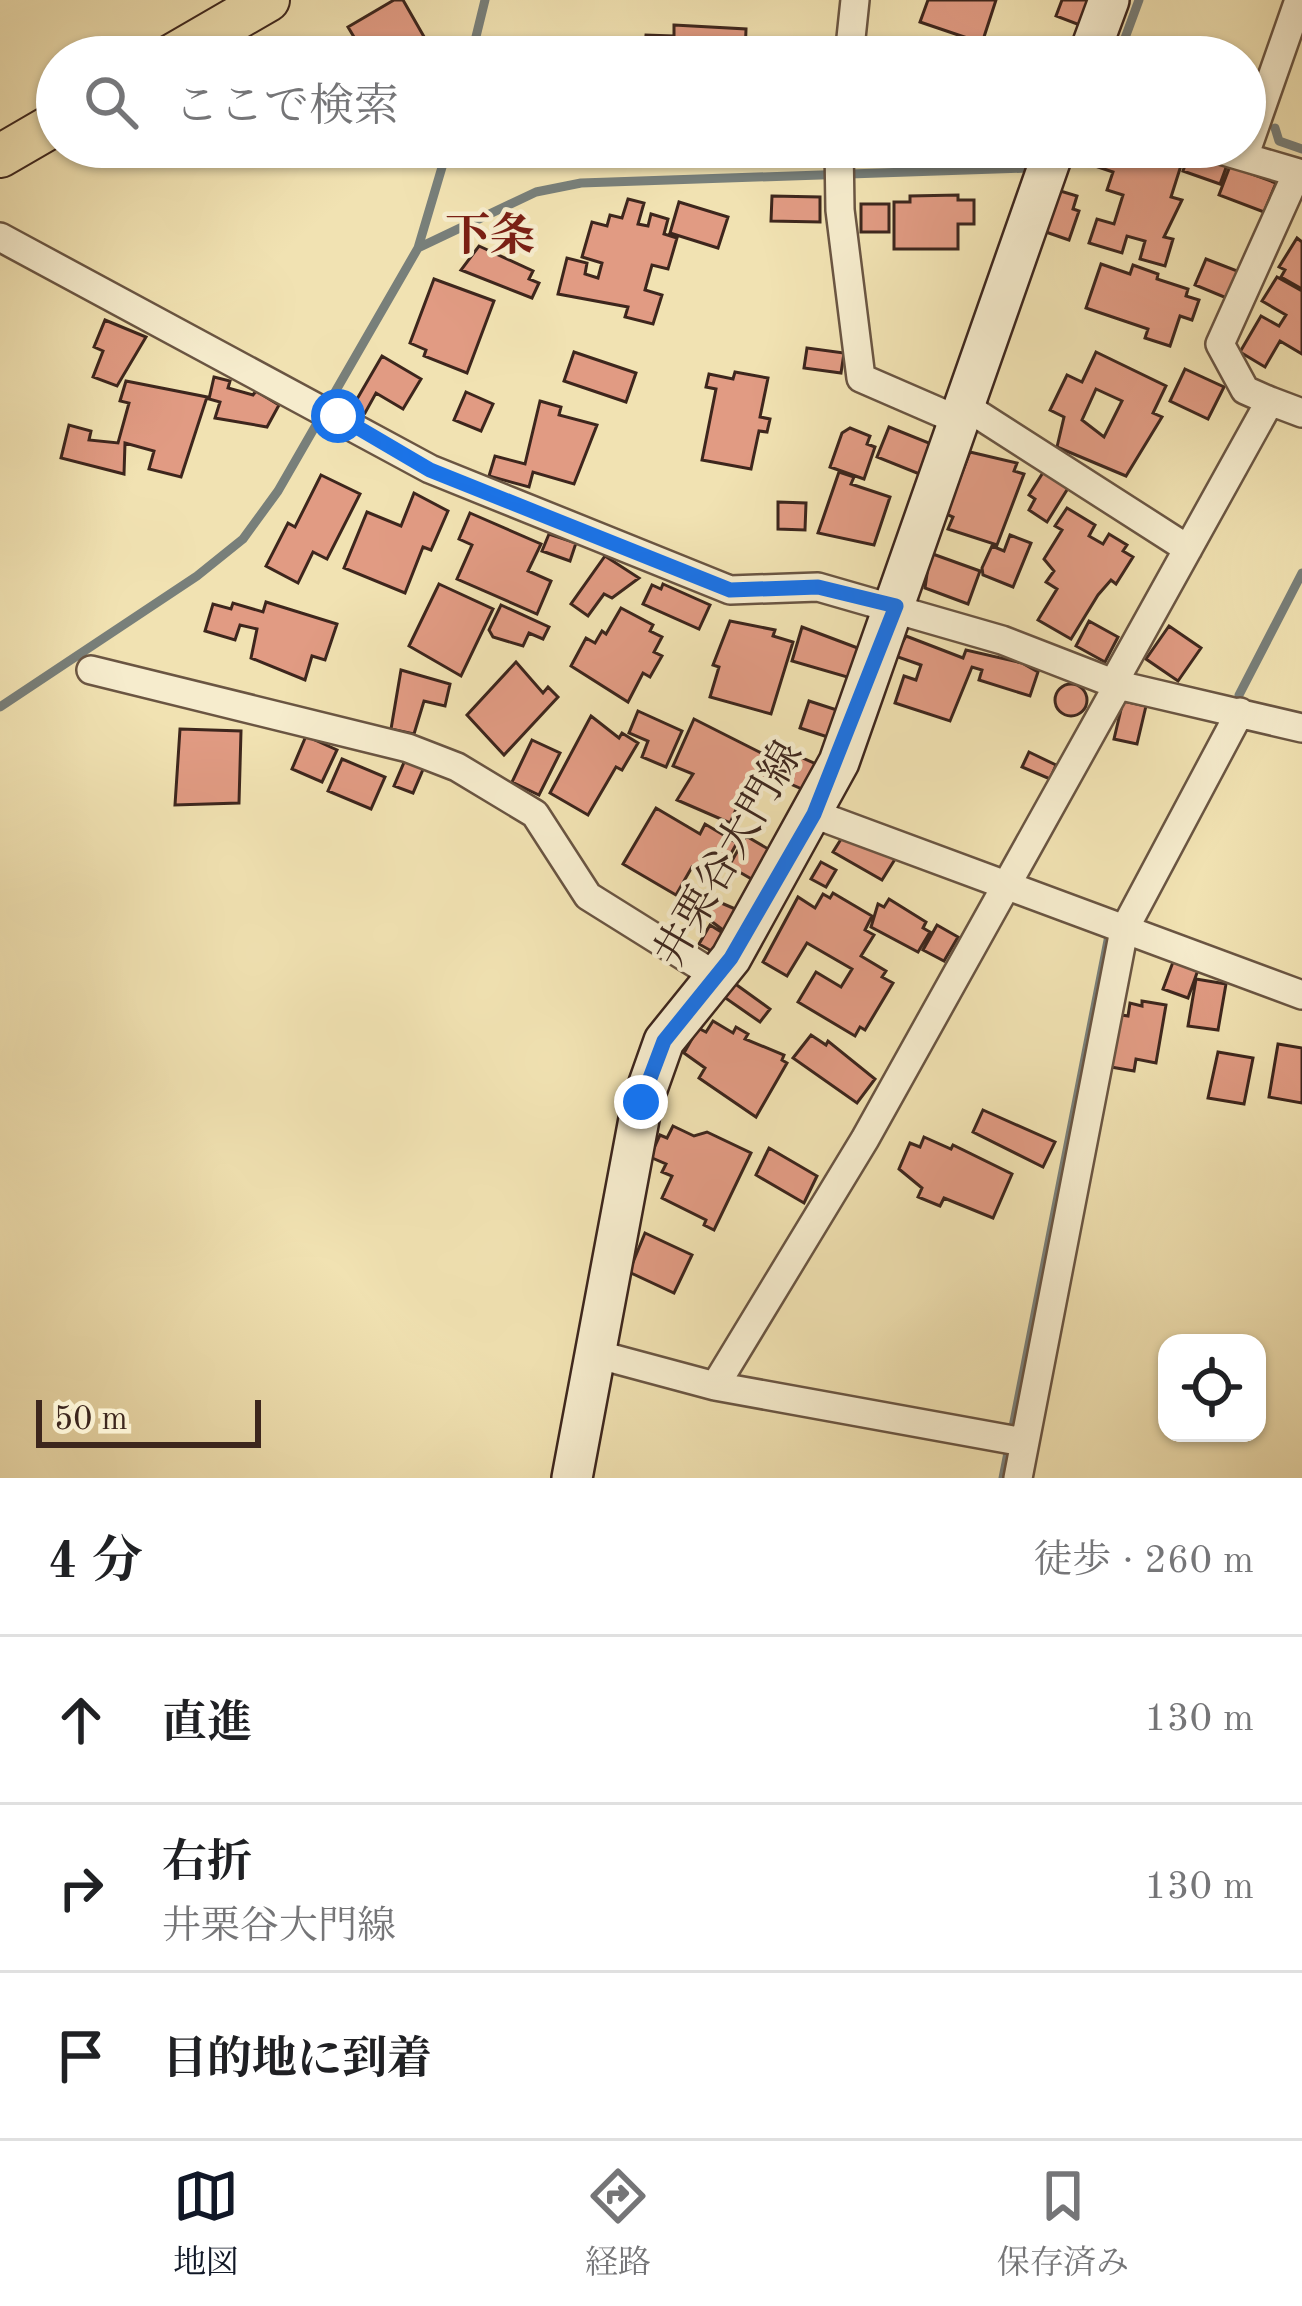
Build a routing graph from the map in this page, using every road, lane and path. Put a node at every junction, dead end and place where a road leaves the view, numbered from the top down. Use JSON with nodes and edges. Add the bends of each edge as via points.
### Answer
{"nodes":[{"id":1,"x":268,"y":0,"type":"edge"},
{"id":2,"x":855,"y":0,"type":"edge"},
{"id":3,"x":1109,"y":0,"type":"edge"},
{"id":4,"x":1299,"y":0,"type":"edge"},
{"id":5,"x":206,"y":36,"type":"edge"},
{"id":6,"x":851,"y":36,"type":"edge"},
{"id":7,"x":1096,"y":36,"type":"edge"},
{"id":8,"x":1266,"y":94,"type":"edge"},
{"id":9,"x":36,"y":135,"type":"edge"},
{"id":10,"x":0,"y":156,"type":"edge"},
{"id":11,"x":1266,"y":163,"type":"edge"},
{"id":12,"x":839,"y":168,"type":"edge"},
{"id":13,"x":1048,"y":168,"type":"edge"},
{"id":14,"x":1300,"y":173,"type":"edge"},
{"id":15,"x":0,"y":237,"type":"edge"},
{"id":16,"x":1270,"y":401,"type":"junction"},
{"id":17,"x":963,"y":413,"type":"junction"},
{"id":18,"x":1302,"y":413,"type":"edge"},
{"id":19,"x":1188,"y":549,"type":"junction"},
{"id":20,"x":896,"y":606,"type":"junction"},
{"id":21,"x":91,"y":670,"type":"dead end"},
{"id":22,"x":1116,"y":684,"type":"junction"},
{"id":23,"x":1240,"y":712,"type":"junction"},
{"id":24,"x":1302,"y":728,"type":"edge"},
{"id":25,"x":814,"y":814,"type":"junction"},
{"id":26,"x":1006,"y":888,"type":"junction"},
{"id":27,"x":1124,"y":930,"type":"junction"},
{"id":28,"x":716,"y":976,"type":"junction"},
{"id":29,"x":1302,"y":995,"type":"edge"},
{"id":30,"x":592,"y":1353,"type":"junction"},
{"id":31,"x":715,"y":1386,"type":"junction"},
{"id":32,"x":1024,"y":1442,"type":"junction"},
{"id":33,"x":572,"y":1478,"type":"edge"},
{"id":34,"x":1018,"y":1478,"type":"edge"}],
"edges":[{"from":1,"to":5,"type":"main road"},
{"from":2,"to":6,"type":"street"},
{"from":3,"to":7,"type":"main road"},
{"from":4,"to":8,"type":"street"},
{"from":9,"to":10,"type":"main road"},
{"from":11,"to":14,"type":"street"},
{"from":12,"to":17,"type":"street","via":[[861,377]]},
{"from":13,"to":17,"type":"main road","name":"井栗谷大門線"},
{"from":14,"to":16,"type":"street","via":[[1220,344],[1245,390]]},
{"from":15,"to":20,"type":"street","via":[[430,470],[730,590],[818,587]]},
{"from":16,"to":18,"type":"street"},
{"from":16,"to":19,"type":"street"},
{"from":17,"to":19,"type":"street"},
{"from":17,"to":20,"type":"main road","name":"井栗谷大門線"},
{"from":19,"to":22,"type":"street"},
{"from":20,"to":22,"type":"street"},
{"from":20,"to":25,"type":"main road","name":"井栗谷大門線"},
{"from":21,"to":28,"type":"street","via":[[457,767],[535,814],[588,896]]},
{"from":22,"to":23,"type":"street"},
{"from":22,"to":26,"type":"street"},
{"from":23,"to":24,"type":"street"},
{"from":23,"to":27,"type":"street"},
{"from":25,"to":26,"type":"street"},
{"from":25,"to":28,"type":"main road","name":"井栗谷大門線"},
{"from":26,"to":27,"type":"street"},
{"from":26,"to":31,"type":"street"},
{"from":27,"to":29,"type":"street"},
{"from":27,"to":32,"type":"street"},
{"from":28,"to":30,"type":"main road","name":"井栗谷大門線","via":[[664,1041],[641,1102]]},
{"from":30,"to":31,"type":"street"},
{"from":30,"to":33,"type":"main road","name":"井栗谷大門線"},
{"from":31,"to":32,"type":"street"},
{"from":32,"to":34,"type":"street"}]}
